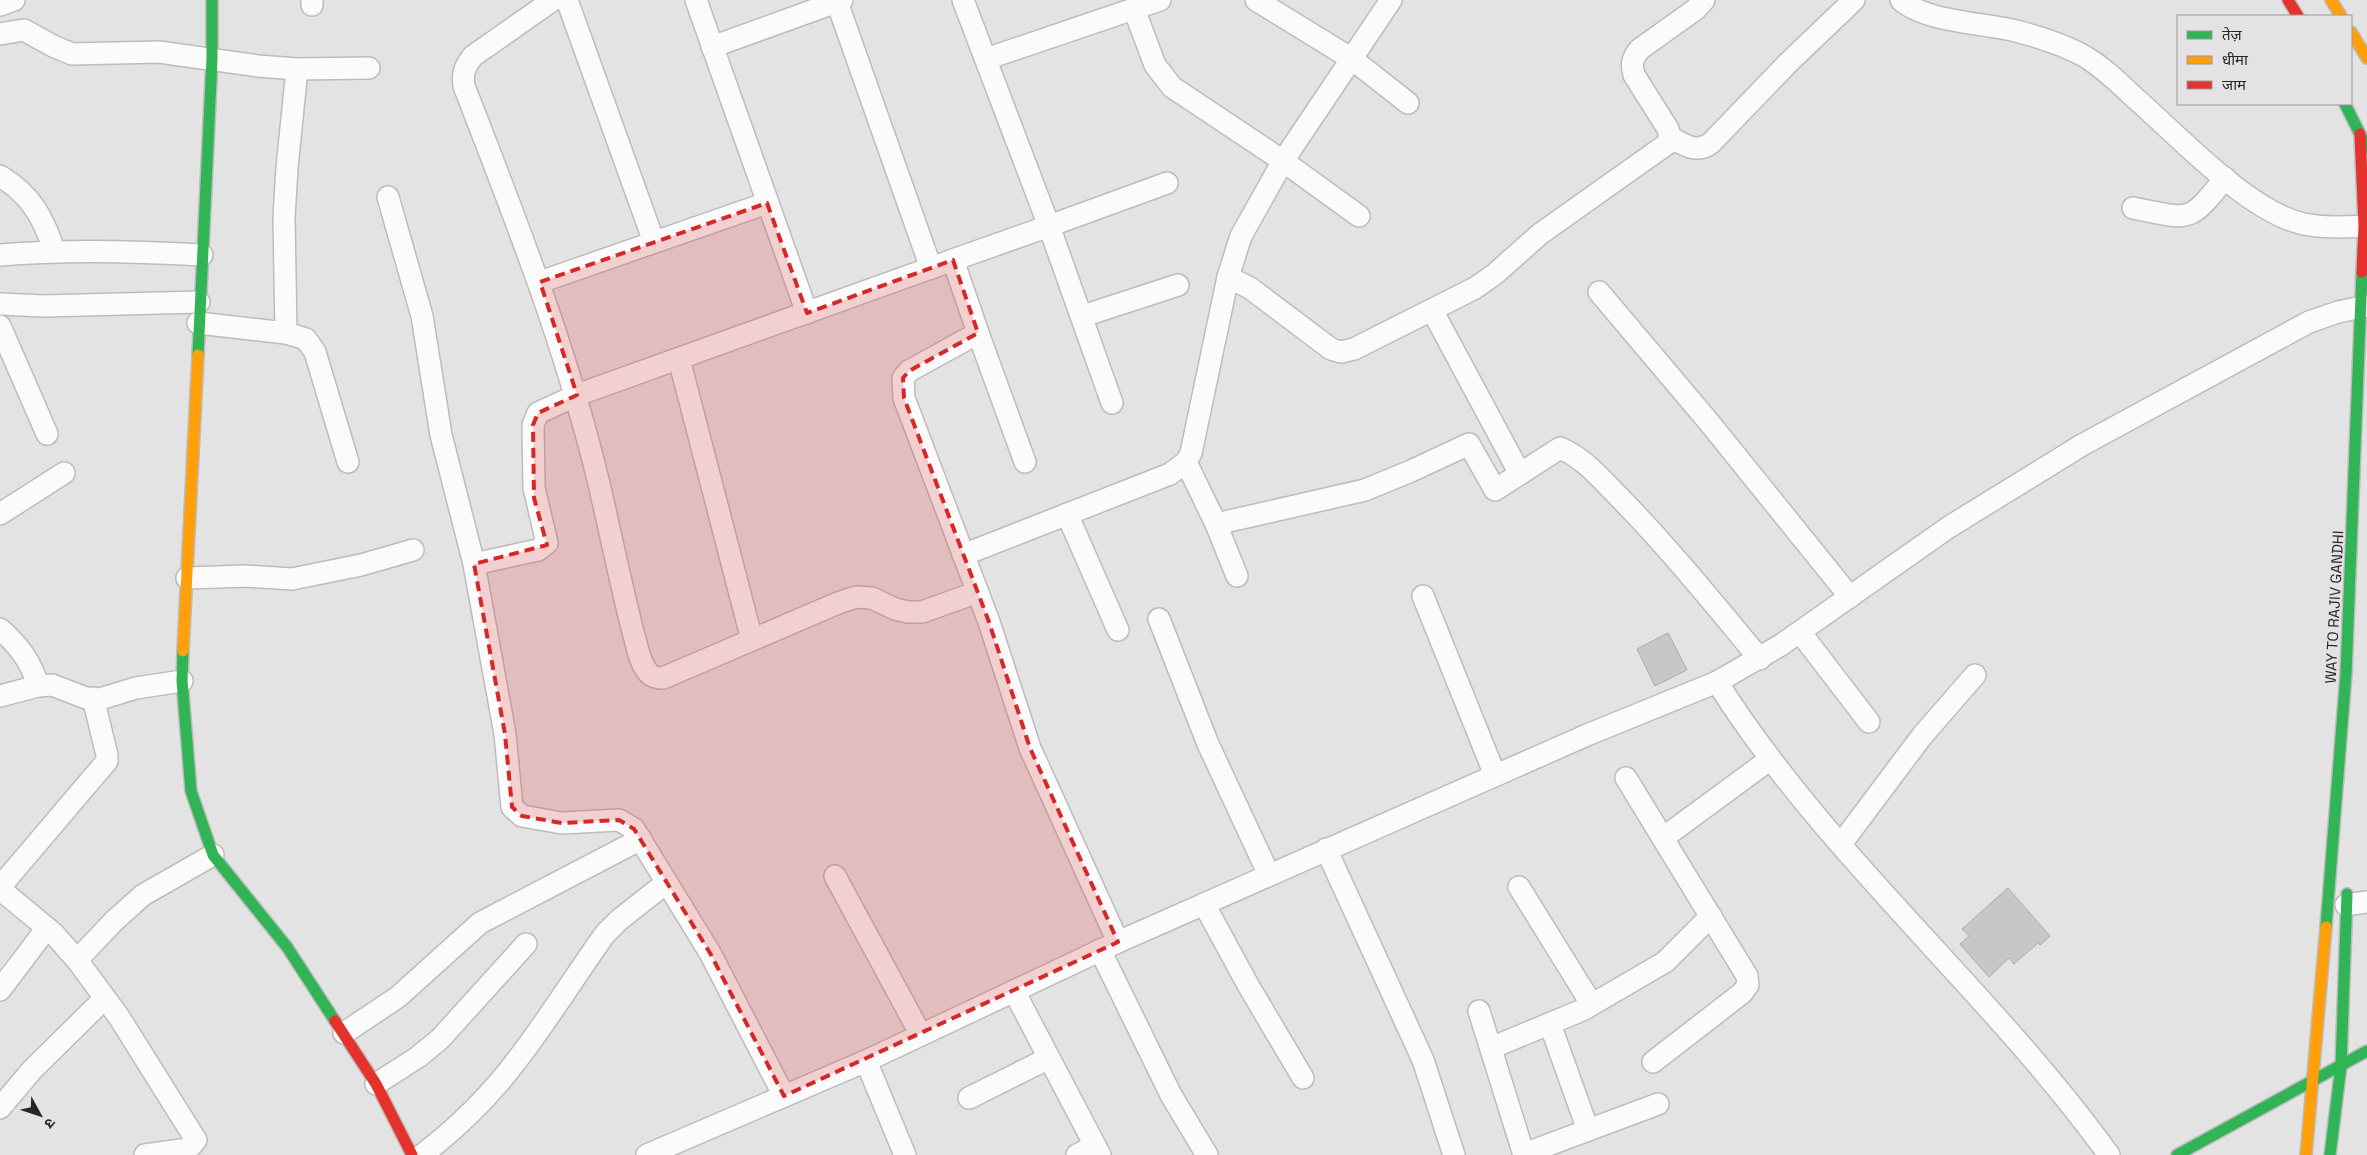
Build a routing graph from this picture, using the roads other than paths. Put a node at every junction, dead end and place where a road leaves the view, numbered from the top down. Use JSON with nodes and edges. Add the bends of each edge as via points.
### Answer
{"nodes":[{"id":1,"x":14,"y":0,"type":"edge"},
{"id":2,"x":212,"y":0,"type":"edge"},
{"id":3,"x":553,"y":0,"type":"edge"},
{"id":4,"x":567,"y":0,"type":"edge"},
{"id":5,"x":696,"y":0,"type":"edge"},
{"id":6,"x":963,"y":0,"type":"edge"},
{"id":7,"x":1160,"y":0,"type":"edge"},
{"id":8,"x":1256,"y":0,"type":"edge"},
{"id":9,"x":1390,"y":0,"type":"edge"},
{"id":10,"x":1704,"y":0,"type":"edge"},
{"id":11,"x":1854,"y":0,"type":"edge"},
{"id":12,"x":1901,"y":0,"type":"edge"},
{"id":13,"x":2288,"y":0,"type":"edge"},
{"id":14,"x":2332,"y":0,"type":"edge"},
{"id":15,"x":840,"y":1,"type":"edge"},
{"id":16,"x":0,"y":5,"type":"edge"},
{"id":17,"x":1945,"y":8,"type":"edge"},
{"id":18,"x":1134,"y":9,"type":"junction"},
{"id":19,"x":2297,"y":15,"type":"edge"},
{"id":20,"x":2340,"y":15,"type":"edge"},
{"id":21,"x":0,"y":34,"type":"edge"},
{"id":22,"x":2352,"y":34,"type":"edge"},
{"id":23,"x":712,"y":47,"type":"junction"},
{"id":24,"x":2367,"y":58,"type":"edge"},
{"id":25,"x":212,"y":59,"type":"junction"},
{"id":26,"x":986,"y":59,"type":"junction"},
{"id":27,"x":1352,"y":60,"type":"junction"},
{"id":28,"x":369,"y":68,"type":"dead end"},
{"id":29,"x":297,"y":69,"type":"junction"},
{"id":30,"x":1408,"y":103,"type":"dead end"},
{"id":31,"x":2346,"y":105,"type":"edge"},
{"id":32,"x":2367,"y":114,"type":"edge"},
{"id":33,"x":1670,"y":137,"type":"junction"},
{"id":34,"x":2364,"y":141,"type":"edge"},
{"id":35,"x":1283,"y":161,"type":"junction"},
{"id":36,"x":0,"y":176,"type":"edge"},
{"id":37,"x":2225,"y":178,"type":"junction"},
{"id":38,"x":1166,"y":183,"type":"dead end"},
{"id":39,"x":388,"y":197,"type":"dead end"},
{"id":40,"x":767,"y":202,"type":"junction"},
{"id":41,"x":2133,"y":208,"type":"dead end"},
{"id":42,"x":1359,"y":216,"type":"dead end"},
{"id":43,"x":1049,"y":226,"type":"junction"},
{"id":44,"x":2364,"y":226,"type":"junction"},
{"id":45,"x":654,"y":242,"type":"junction"},
{"id":46,"x":54,"y":250,"type":"junction"},
{"id":47,"x":0,"y":255,"type":"edge"},
{"id":48,"x":202,"y":255,"type":"junction"},
{"id":49,"x":953,"y":260,"type":"junction"},
{"id":50,"x":931,"y":268,"type":"junction"},
{"id":51,"x":1228,"y":277,"type":"junction"},
{"id":52,"x":540,"y":282,"type":"junction"},
{"id":53,"x":1178,"y":284,"type":"dead end"},
{"id":54,"x":1599,"y":292,"type":"dead end"},
{"id":55,"x":0,"y":304,"type":"edge"},
{"id":56,"x":2364,"y":306,"type":"edge"},
{"id":57,"x":1432,"y":310,"type":"junction"},
{"id":58,"x":199,"y":312,"type":"junction"},
{"id":59,"x":807,"y":313,"type":"junction"},
{"id":60,"x":1083,"y":316,"type":"junction"},
{"id":61,"x":0,"y":326,"type":"edge"},
{"id":62,"x":978,"y":333,"type":"junction"},
{"id":63,"x":286,"y":334,"type":"junction"},
{"id":64,"x":679,"y":359,"type":"junction"},
{"id":65,"x":576,"y":395,"type":"junction"},
{"id":66,"x":1112,"y":403,"type":"dead end"},
{"id":67,"x":47,"y":434,"type":"dead end"},
{"id":68,"x":348,"y":462,"type":"dead end"},
{"id":69,"x":1025,"y":462,"type":"dead end"},
{"id":70,"x":1186,"y":462,"type":"junction"},
{"id":71,"x":64,"y":473,"type":"dead end"},
{"id":72,"x":1520,"y":474,"type":"junction"},
{"id":73,"x":0,"y":514,"type":"edge"},
{"id":74,"x":1068,"y":514,"type":"junction"},
{"id":75,"x":1216,"y":524,"type":"junction"},
{"id":76,"x":413,"y":550,"type":"dead end"},
{"id":77,"x":963,"y":555,"type":"junction"},
{"id":78,"x":474,"y":564,"type":"junction"},
{"id":79,"x":1236,"y":576,"type":"dead end"},
{"id":80,"x":187,"y":578,"type":"junction"},
{"id":81,"x":978,"y":592,"type":"junction"},
{"id":82,"x":1423,"y":596,"type":"dead end"},
{"id":83,"x":1850,"y":597,"type":"junction"},
{"id":84,"x":1159,"y":619,"type":"dead end"},
{"id":85,"x":0,"y":629,"type":"edge"},
{"id":86,"x":1118,"y":630,"type":"dead end"},
{"id":87,"x":1800,"y":632,"type":"junction"},
{"id":88,"x":752,"y":640,"type":"junction"},
{"id":89,"x":1760,"y":659,"type":"junction"},
{"id":90,"x":1975,"y":675,"type":"dead end"},
{"id":91,"x":182,"y":681,"type":"junction"},
{"id":92,"x":1717,"y":682,"type":"junction"},
{"id":93,"x":38,"y":686,"type":"junction"},
{"id":94,"x":0,"y":696,"type":"edge"},
{"id":95,"x":93,"y":698,"type":"junction"},
{"id":96,"x":1869,"y":722,"type":"dead end"},
{"id":97,"x":1770,"y":760,"type":"junction"},
{"id":98,"x":1495,"y":776,"type":"junction"},
{"id":99,"x":1626,"y":778,"type":"dead end"},
{"id":100,"x":1663,"y":838,"type":"junction"},
{"id":101,"x":641,"y":839,"type":"junction"},
{"id":102,"x":1841,"y":844,"type":"junction"},
{"id":103,"x":1326,"y":849,"type":"junction"},
{"id":104,"x":213,"y":855,"type":"junction"},
{"id":105,"x":1269,"y":875,"type":"junction"},
{"id":106,"x":835,"y":876,"type":"dead end"},
{"id":107,"x":666,"y":883,"type":"junction"},
{"id":108,"x":1520,"y":887,"type":"dead end"},
{"id":109,"x":0,"y":888,"type":"edge"},
{"id":110,"x":2347,"y":895,"type":"joint"},
{"id":111,"x":2367,"y":902,"type":"edge"},
{"id":112,"x":1204,"y":904,"type":"junction"},
{"id":113,"x":1711,"y":916,"type":"junction"},
{"id":114,"x":47,"y":928,"type":"junction"},
{"id":115,"x":526,"y":944,"type":"dead end"},
{"id":116,"x":1109,"y":946,"type":"junction"},
{"id":117,"x":77,"y":960,"type":"junction"},
{"id":118,"x":0,"y":990,"type":"edge"},
{"id":119,"x":1014,"y":991,"type":"junction"},
{"id":120,"x":104,"y":998,"type":"junction"},
{"id":121,"x":1586,"y":1008,"type":"junction"},
{"id":122,"x":1479,"y":1012,"type":"dead end"},
{"id":123,"x":1550,"y":1024,"type":"junction"},
{"id":124,"x":344,"y":1033,"type":"junction"},
{"id":125,"x":921,"y":1035,"type":"junction"},
{"id":126,"x":1491,"y":1048,"type":"junction"},
{"id":127,"x":2367,"y":1052,"type":"edge"},
{"id":128,"x":1049,"y":1058,"type":"junction"},
{"id":129,"x":866,"y":1061,"type":"junction"},
{"id":130,"x":1653,"y":1062,"type":"dead end"},
{"id":131,"x":2341,"y":1066,"type":"junction"},
{"id":132,"x":1303,"y":1078,"type":"dead end"},
{"id":133,"x":2352,"y":1080,"type":"dead end"},
{"id":134,"x":2314,"y":1081,"type":"junction"},
{"id":135,"x":376,"y":1084,"type":"junction"},
{"id":136,"x":2338,"y":1088,"type":"junction"},
{"id":137,"x":784,"y":1096,"type":"junction"},
{"id":138,"x":969,"y":1098,"type":"dead end"},
{"id":139,"x":2311,"y":1103,"type":"junction"},
{"id":140,"x":1658,"y":1104,"type":"dead end"},
{"id":141,"x":0,"y":1108,"type":"edge"},
{"id":142,"x":2295,"y":1112,"type":"dead end"},
{"id":143,"x":1588,"y":1130,"type":"junction"},
{"id":144,"x":202,"y":1148,"type":"edge"},
{"id":145,"x":1090,"y":1152,"type":"edge"},
{"id":146,"x":1524,"y":1154,"type":"edge"},
{"id":147,"x":145,"y":1155,"type":"edge"},
{"id":148,"x":412,"y":1155,"type":"edge"},
{"id":149,"x":422,"y":1155,"type":"edge"},
{"id":150,"x":647,"y":1155,"type":"edge"},
{"id":151,"x":905,"y":1155,"type":"edge"},
{"id":152,"x":1207,"y":1155,"type":"edge"},
{"id":153,"x":1454,"y":1155,"type":"edge"},
{"id":154,"x":2109,"y":1155,"type":"edge"},
{"id":155,"x":2177,"y":1155,"type":"edge"},
{"id":156,"x":2306,"y":1155,"type":"edge"},
{"id":157,"x":2330,"y":1155,"type":"edge"}],
"edges":[{"from":1,"to":16,"type":"street"},
{"from":2,"to":25,"type":"street"},
{"from":3,"to":52,"type":"street","via":[[473,56],[462,75]]},
{"from":4,"to":45,"type":"street"},
{"from":5,"to":23,"type":"street"},
{"from":6,"to":26,"type":"street"},
{"from":7,"to":18,"type":"street"},
{"from":8,"to":27,"type":"street"},
{"from":9,"to":27,"type":"street"},
{"from":10,"to":33,"type":"street","via":[[1633,57],[1634,75]]},
{"from":11,"to":33,"type":"street","via":[[1711,143],[1697,150]]},
{"from":12,"to":17,"type":"street","via":[[1919,11]]},
{"from":13,"to":19,"type":"street"},
{"from":14,"to":20,"type":"street"},
{"from":15,"to":23,"type":"street"},
{"from":15,"to":50,"type":"street"},
{"from":17,"to":37,"type":"street","via":[[2059,44],[2084,56]]},
{"from":18,"to":26,"type":"street"},
{"from":18,"to":35,"type":"street","via":[[1154,65],[1172,87]]},
{"from":21,"to":25,"type":"street","via":[[24,30],[72,54],[159,52]]},
{"from":22,"to":24,"type":"street"},
{"from":23,"to":40,"type":"street"},
{"from":25,"to":29,"type":"street"},
{"from":25,"to":48,"type":"street"},
{"from":26,"to":43,"type":"street"},
{"from":27,"to":30,"type":"street"},
{"from":27,"to":35,"type":"street"},
{"from":28,"to":29,"type":"street"},
{"from":29,"to":63,"type":"street","via":[[284,217]]},
{"from":31,"to":34,"type":"street"},
{"from":32,"to":34,"type":"street"},
{"from":33,"to":57,"type":"street","via":[[1667,144],[1540,234],[1495,274]]},
{"from":34,"to":44,"type":"street","name":"WAY TO RAJIV GANDHI"},
{"from":35,"to":42,"type":"street"},
{"from":35,"to":51,"type":"street","via":[[1241,236]]},
{"from":36,"to":46,"type":"street","via":[[38,210]]},
{"from":37,"to":41,"type":"street","via":[[2198,211],[2189,215],[2177,217]]},
{"from":37,"to":44,"type":"street","via":[[2258,205],[2282,216],[2326,227]]},
{"from":38,"to":43,"type":"street"},
{"from":39,"to":78,"type":"street","via":[[422,316],[441,435]]},
{"from":40,"to":45,"type":"street"},
{"from":40,"to":59,"type":"street"},
{"from":43,"to":49,"type":"street"},
{"from":43,"to":60,"type":"street"},
{"from":44,"to":56,"type":"street","name":"WAY TO RAJIV GANDHI"},
{"from":45,"to":52,"type":"street"},
{"from":46,"to":47,"type":"street"},
{"from":46,"to":48,"type":"street"},
{"from":48,"to":58,"type":"street"},
{"from":49,"to":50,"type":"street"},
{"from":49,"to":62,"type":"street"},
{"from":50,"to":59,"type":"street"},
{"from":51,"to":57,"type":"street","via":[[1250,288],[1331,349],[1340,352],[1354,349]]},
{"from":51,"to":70,"type":"street","via":[[1191,454]]},
{"from":52,"to":65,"type":"street"},
{"from":53,"to":60,"type":"street"},
{"from":54,"to":83,"type":"street"},
{"from":55,"to":58,"type":"street"},
{"from":56,"to":83,"type":"street","via":[[2309,322],[2082,445],[1949,527]]},
{"from":56,"to":134,"type":"street","name":"WAY TO RAJIV GANDHI","via":[[2346,674]]},
{"from":57,"to":72,"type":"street"},
{"from":58,"to":63,"type":"street"},
{"from":58,"to":80,"type":"street"},
{"from":59,"to":64,"type":"street"},
{"from":60,"to":66,"type":"street"},
{"from":61,"to":67,"type":"street"},
{"from":62,"to":69,"type":"street"},
{"from":62,"to":77,"type":"street","via":[[909,371],[903,378],[902,388]]},
{"from":63,"to":68,"type":"street","via":[[306,339],[315,352]]},
{"from":64,"to":65,"type":"street"},
{"from":64,"to":88,"type":"street"},
{"from":65,"to":78,"type":"street","via":[[538,413],[533,425],[534,498],[547,543],[538,550]]},
{"from":65,"to":88,"type":"street","via":[[626,603],[647,673],[654,678],[663,678]]},
{"from":70,"to":74,"type":"street","via":[[1170,474]]},
{"from":70,"to":75,"type":"street"},
{"from":71,"to":73,"type":"street"},
{"from":72,"to":75,"type":"street","via":[[1496,490],[1470,444],[1365,490]]},
{"from":72,"to":89,"type":"street","via":[[1560,448],[1582,461],[1644,523]]},
{"from":74,"to":77,"type":"street"},
{"from":74,"to":86,"type":"street"},
{"from":75,"to":79,"type":"street"},
{"from":76,"to":80,"type":"street","via":[[361,566],[292,579],[246,576]]},
{"from":77,"to":81,"type":"street"},
{"from":78,"to":101,"type":"street","via":[[504,734],[512,807],[522,816],[562,823],[618,820],[634,829]]},
{"from":80,"to":91,"type":"street"},
{"from":81,"to":88,"type":"street","via":[[922,612],[908,612],[872,598],[856,597]]},
{"from":81,"to":116,"type":"street","via":[[1030,748]]},
{"from":82,"to":98,"type":"street"},
{"from":83,"to":87,"type":"street"},
{"from":84,"to":105,"type":"street","via":[[1208,744]]},
{"from":85,"to":93,"type":"street","via":[[28,659]]},
{"from":87,"to":89,"type":"street"},
{"from":87,"to":96,"type":"street"},
{"from":89,"to":92,"type":"street"},
{"from":90,"to":102,"type":"street","via":[[1922,736]]},
{"from":91,"to":95,"type":"street","via":[[136,688],[108,698]]},
{"from":91,"to":104,"type":"street","via":[[190,791]]},
{"from":92,"to":97,"type":"street"},
{"from":92,"to":98,"type":"street"},
{"from":93,"to":94,"type":"street"},
{"from":93,"to":95,"type":"street","via":[[52,685]]},
{"from":95,"to":109,"type":"street","via":[[107,761]]},
{"from":97,"to":100,"type":"street"},
{"from":97,"to":102,"type":"street"},
{"from":98,"to":103,"type":"street"},
{"from":99,"to":100,"type":"street"},
{"from":100,"to":113,"type":"street"},
{"from":101,"to":107,"type":"street"},
{"from":101,"to":124,"type":"street","via":[[480,923],[398,997]]},
{"from":102,"to":154,"type":"street","via":[[2058,1086]]},
{"from":103,"to":105,"type":"street"},
{"from":103,"to":153,"type":"street","via":[[1424,1060]]},
{"from":104,"to":117,"type":"street","via":[[143,895]]},
{"from":104,"to":124,"type":"street","via":[[287,946]]},
{"from":105,"to":112,"type":"street"},
{"from":106,"to":125,"type":"street"},
{"from":107,"to":137,"type":"street","via":[[710,953]]},
{"from":107,"to":149,"type":"street","via":[[605,934],[517,1061],[489,1094]]},
{"from":108,"to":121,"type":"street","via":[[1586,993]]},
{"from":109,"to":114,"type":"street"},
{"from":110,"to":111,"type":"street"},
{"from":110,"to":131,"type":"street"},
{"from":112,"to":116,"type":"street"},
{"from":112,"to":132,"type":"street"},
{"from":113,"to":121,"type":"street","via":[[1665,962]]},
{"from":113,"to":130,"type":"street","via":[[1747,976],[1748,985],[1742,994]]},
{"from":114,"to":117,"type":"street"},
{"from":114,"to":118,"type":"street"},
{"from":115,"to":135,"type":"street","via":[[440,1039]]},
{"from":116,"to":119,"type":"street"},
{"from":116,"to":152,"type":"street","via":[[1171,1095]]},
{"from":117,"to":120,"type":"street"},
{"from":119,"to":125,"type":"street"},
{"from":119,"to":128,"type":"street"},
{"from":120,"to":141,"type":"street","via":[[32,1070]]},
{"from":120,"to":144,"type":"street"},
{"from":121,"to":123,"type":"street"},
{"from":122,"to":126,"type":"street"},
{"from":123,"to":126,"type":"street"},
{"from":123,"to":143,"type":"street"},
{"from":124,"to":135,"type":"street"},
{"from":125,"to":129,"type":"street"},
{"from":126,"to":146,"type":"street"},
{"from":127,"to":131,"type":"street"},
{"from":128,"to":138,"type":"street"},
{"from":128,"to":145,"type":"street"},
{"from":129,"to":137,"type":"street"},
{"from":129,"to":151,"type":"street"},
{"from":131,"to":134,"type":"street"},
{"from":131,"to":136,"type":"street"},
{"from":133,"to":136,"type":"street"},
{"from":134,"to":139,"type":"street","name":"WAY TO RAJIV GANDHI"},
{"from":134,"to":155,"type":"street"},
{"from":135,"to":148,"type":"street"},
{"from":136,"to":139,"type":"street"},
{"from":136,"to":157,"type":"street"},
{"from":137,"to":150,"type":"street"},
{"from":139,"to":142,"type":"street"},
{"from":139,"to":156,"type":"street","name":"WAY TO RAJIV GANDHI"},
{"from":140,"to":143,"type":"street"},
{"from":143,"to":146,"type":"street"},
{"from":144,"to":147,"type":"street"}]}
